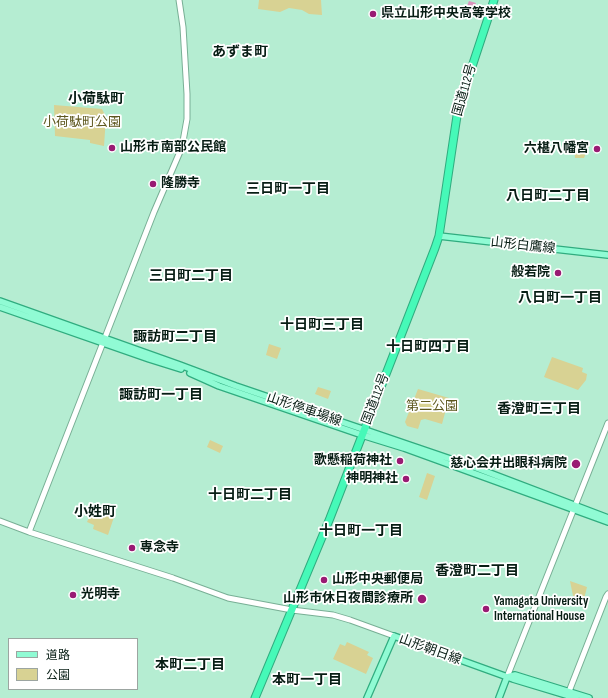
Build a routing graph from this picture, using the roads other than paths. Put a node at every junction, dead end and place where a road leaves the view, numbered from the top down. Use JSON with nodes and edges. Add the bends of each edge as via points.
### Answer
{"nodes":[{"id":1,"x":179,"y":0,"type":"edge"},
{"id":2,"x":494,"y":0,"type":"edge"},
{"id":3,"x":439,"y":236,"type":"junction"},
{"id":4,"x":608,"y":255,"type":"edge"},
{"id":5,"x":0,"y":302,"type":"edge"},
{"id":6,"x":0,"y":306,"type":"edge"},
{"id":7,"x":104,"y":341,"type":"junction"},
{"id":8,"x":608,"y":423,"type":"edge"},
{"id":9,"x":363,"y":432,"type":"junction"},
{"id":10,"x":606,"y":436,"type":"edge"},
{"id":11,"x":574,"y":507,"type":"junction"},
{"id":12,"x":608,"y":518,"type":"edge"},
{"id":13,"x":0,"y":521,"type":"edge"},
{"id":14,"x":608,"y":522,"type":"edge"},
{"id":15,"x":29,"y":532,"type":"junction"},
{"id":16,"x":608,"y":594,"type":"edge"},
{"id":17,"x":292,"y":610,"type":"junction"},
{"id":18,"x":394,"y":636,"type":"junction"},
{"id":19,"x":507,"y":677,"type":"junction"},
{"id":20,"x":568,"y":693,"type":"junction"},
{"id":21,"x":578,"y":697,"type":"edge"},
{"id":22,"x":255,"y":698,"type":"edge"},
{"id":23,"x":367,"y":698,"type":"edge"},
{"id":24,"x":499,"y":698,"type":"edge"},
{"id":25,"x":589,"y":698,"type":"edge"}],
"edges":[{"from":1,"to":7,"type":"street","via":[[187,94],[184,138]]},
{"from":2,"to":3,"type":"highway","name":"国道112号","via":[[458,109]]},
{"from":3,"to":4,"type":"main road","name":"山形白鷹線"},
{"from":3,"to":9,"type":"highway","name":"国道112号"},
{"from":5,"to":7,"type":"main road","name":"山形停車場線"},
{"from":6,"to":7,"type":"main road","name":"山形停車場線"},
{"from":7,"to":9,"type":"main road","name":"山形停車場線","via":[[184,370],[219,386]]},
{"from":7,"to":15,"type":"street"},
{"from":8,"to":10,"type":"street"},
{"from":9,"to":11,"type":"main road","name":"山形停車場線"},
{"from":9,"to":17,"type":"highway","name":"国道112号"},
{"from":10,"to":11,"type":"street"},
{"from":11,"to":12,"type":"main road","name":"山形停車場線"},
{"from":11,"to":14,"type":"main road","name":"山形停車場線"},
{"from":11,"to":19,"type":"street"},
{"from":13,"to":15,"type":"street"},
{"from":15,"to":17,"type":"street","via":[[228,598]]},
{"from":16,"to":20,"type":"street"},
{"from":17,"to":18,"type":"street","via":[[350,620]]},
{"from":17,"to":22,"type":"highway","name":"国道112号"},
{"from":18,"to":19,"type":"main road","name":"山形朝日線"},
{"from":18,"to":23,"type":"main road","name":"山形朝日線"},
{"from":19,"to":20,"type":"main road","name":"山形朝日線"},
{"from":19,"to":24,"type":"main road"},
{"from":20,"to":21,"type":"main road","name":"山形朝日線"},
{"from":21,"to":25,"type":"main road","name":"山形朝日線"}]}
